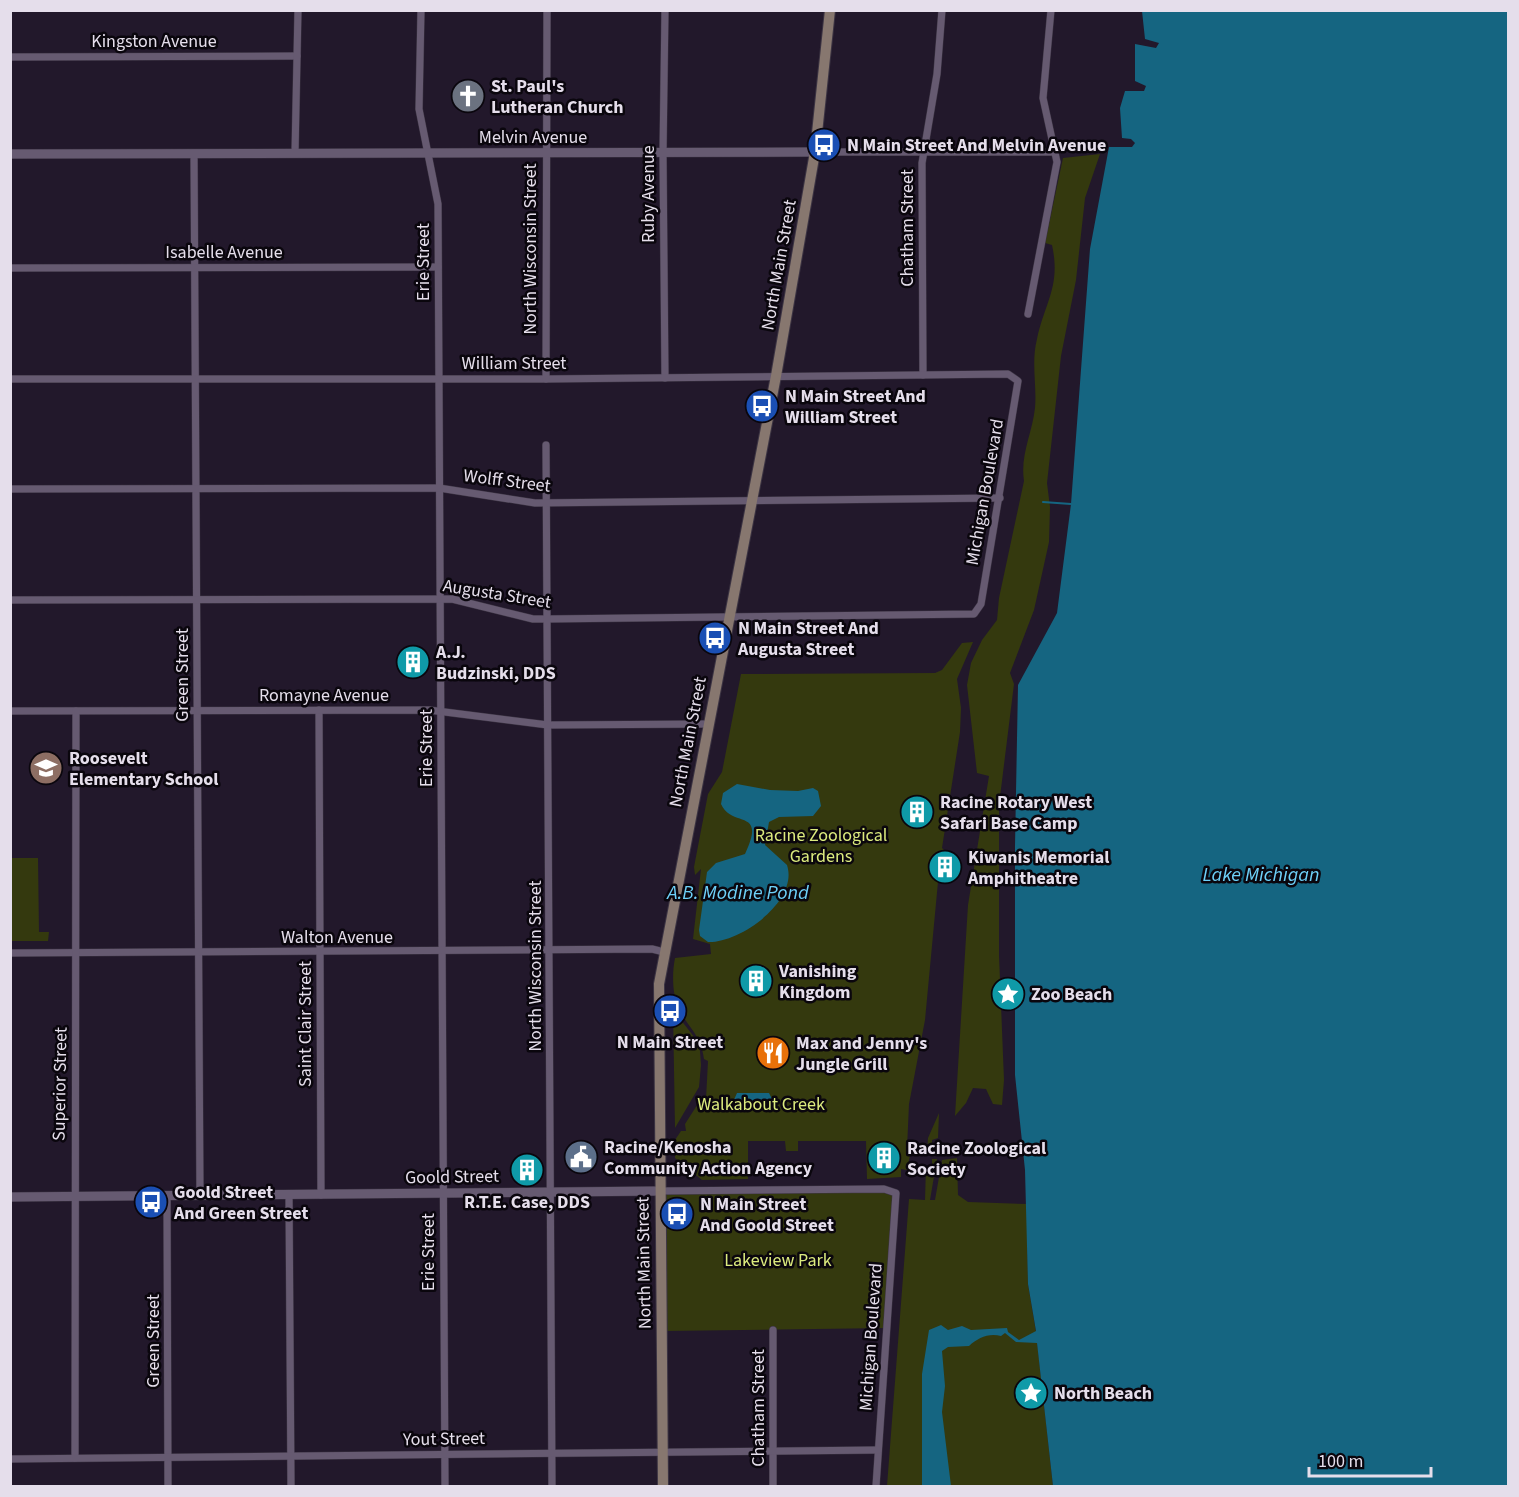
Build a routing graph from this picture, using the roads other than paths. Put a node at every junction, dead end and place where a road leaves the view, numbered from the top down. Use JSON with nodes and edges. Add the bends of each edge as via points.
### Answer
{"nodes":[{"id":1,"x":298,"y":10,"type":"edge"},
{"id":2,"x":421,"y":10,"type":"edge"},
{"id":3,"x":547,"y":10,"type":"edge"},
{"id":4,"x":665,"y":10,"type":"edge"},
{"id":5,"x":830,"y":10,"type":"edge"},
{"id":6,"x":942,"y":10,"type":"edge"},
{"id":7,"x":1051,"y":10,"type":"edge"},
{"id":8,"x":297,"y":56,"type":"junction"},
{"id":9,"x":10,"y":57,"type":"edge"},
{"id":10,"x":427,"y":152,"type":"junction"},
{"id":11,"x":815,"y":152,"type":"junction"},
{"id":12,"x":924,"y":152,"type":"junction"},
{"id":13,"x":1055,"y":152,"type":"junction"},
{"id":14,"x":295,"y":153,"type":"junction"},
{"id":15,"x":545,"y":153,"type":"junction"},
{"id":16,"x":663,"y":153,"type":"junction"},
{"id":17,"x":10,"y":154,"type":"edge"},
{"id":18,"x":194,"y":154,"type":"junction"},
{"id":19,"x":438,"y":267,"type":"junction"},
{"id":20,"x":10,"y":268,"type":"edge"},
{"id":21,"x":195,"y":268,"type":"junction"},
{"id":22,"x":1028,"y":314,"type":"dead end"},
{"id":23,"x":923,"y":375,"type":"junction"},
{"id":24,"x":776,"y":376,"type":"junction"},
{"id":25,"x":1016,"y":377,"type":"joint"},
{"id":26,"x":10,"y":378,"type":"edge"},
{"id":27,"x":195,"y":378,"type":"junction"},
{"id":28,"x":439,"y":378,"type":"junction"},
{"id":29,"x":665,"y":378,"type":"junction"},
{"id":30,"x":546,"y":379,"type":"junction"},
{"id":31,"x":546,"y":445,"type":"dead end"},
{"id":32,"x":439,"y":488,"type":"junction"},
{"id":33,"x":10,"y":489,"type":"edge"},
{"id":34,"x":196,"y":489,"type":"junction"},
{"id":35,"x":1000,"y":498,"type":"junction"},
{"id":36,"x":752,"y":500,"type":"junction"},
{"id":37,"x":546,"y":503,"type":"junction"},
{"id":38,"x":440,"y":599,"type":"junction"},
{"id":39,"x":10,"y":600,"type":"edge"},
{"id":40,"x":197,"y":600,"type":"junction"},
{"id":41,"x":978,"y":612,"type":"joint"},
{"id":42,"x":730,"y":617,"type":"junction"},
{"id":43,"x":547,"y":619,"type":"junction"},
{"id":44,"x":197,"y":710,"type":"junction"},
{"id":45,"x":319,"y":710,"type":"junction"},
{"id":46,"x":441,"y":710,"type":"junction"},
{"id":47,"x":10,"y":711,"type":"edge"},
{"id":48,"x":75,"y":711,"type":"junction"},
{"id":49,"x":708,"y":724,"type":"junction"},
{"id":50,"x":548,"y":725,"type":"junction"},
{"id":51,"x":550,"y":950,"type":"junction"},
{"id":52,"x":320,"y":952,"type":"junction"},
{"id":53,"x":442,"y":952,"type":"junction"},
{"id":54,"x":664,"y":952,"type":"junction"},
{"id":55,"x":10,"y":953,"type":"edge"},
{"id":56,"x":77,"y":953,"type":"junction"},
{"id":57,"x":198,"y":953,"type":"junction"},
{"id":58,"x":660,"y":1191,"type":"junction"},
{"id":59,"x":894,"y":1191,"type":"joint"},
{"id":60,"x":551,"y":1192,"type":"junction"},
{"id":61,"x":443,"y":1194,"type":"junction"},
{"id":62,"x":289,"y":1195,"type":"junction"},
{"id":63,"x":321,"y":1195,"type":"junction"},
{"id":64,"x":74,"y":1196,"type":"junction"},
{"id":65,"x":167,"y":1196,"type":"junction"},
{"id":66,"x":200,"y":1196,"type":"junction"},
{"id":67,"x":10,"y":1197,"type":"edge"},
{"id":68,"x":773,"y":1330,"type":"dead end"},
{"id":69,"x":878,"y":1450,"type":"junction"},
{"id":70,"x":662,"y":1451,"type":"junction"},
{"id":71,"x":773,"y":1451,"type":"junction"},
{"id":72,"x":552,"y":1453,"type":"junction"},
{"id":73,"x":444,"y":1454,"type":"junction"},
{"id":74,"x":291,"y":1456,"type":"junction"},
{"id":75,"x":168,"y":1457,"type":"junction"},
{"id":76,"x":75,"y":1458,"type":"junction"},
{"id":77,"x":10,"y":1459,"type":"edge"},
{"id":78,"x":168,"y":1486,"type":"edge"},
{"id":79,"x":291,"y":1486,"type":"edge"},
{"id":80,"x":445,"y":1486,"type":"edge"},
{"id":81,"x":552,"y":1486,"type":"edge"},
{"id":82,"x":663,"y":1486,"type":"edge"},
{"id":83,"x":773,"y":1486,"type":"edge"},
{"id":84,"x":876,"y":1486,"type":"edge"}],
"edges":[{"from":1,"to":8,"type":"street"},
{"from":2,"to":10,"type":"street","name":"Erie Street","via":[[419,109]]},
{"from":3,"to":15,"type":"street","name":"North Wisconsin Street"},
{"from":4,"to":16,"type":"street","name":"Ruby Avenue"},
{"from":5,"to":11,"type":"main road","name":"North Main Street"},
{"from":6,"to":12,"type":"street","name":"Chatham Street","via":[[937,75]]},
{"from":7,"to":13,"type":"street","via":[[1042,98]]},
{"from":8,"to":9,"type":"street","name":"Kingston Avenue"},
{"from":8,"to":14,"type":"street"},
{"from":10,"to":14,"type":"street","name":"Melvin Avenue"},
{"from":10,"to":15,"type":"street","name":"Melvin Avenue"},
{"from":10,"to":19,"type":"street","name":"Erie Street","via":[[438,204]]},
{"from":11,"to":12,"type":"street","name":"Melvin Avenue"},
{"from":11,"to":16,"type":"street","name":"Melvin Avenue"},
{"from":11,"to":24,"type":"main road","name":"North Main Street"},
{"from":12,"to":13,"type":"street","name":"Melvin Avenue"},
{"from":12,"to":23,"type":"street","name":"Chatham Street"},
{"from":13,"to":22,"type":"street","via":[[1057,162]]},
{"from":14,"to":18,"type":"street","name":"Melvin Avenue"},
{"from":15,"to":16,"type":"street","name":"Melvin Avenue"},
{"from":15,"to":30,"type":"street","name":"North Wisconsin Street"},
{"from":16,"to":29,"type":"street","name":"Ruby Avenue"},
{"from":17,"to":18,"type":"street","name":"Melvin Avenue"},
{"from":18,"to":21,"type":"street","name":"Green Street"},
{"from":19,"to":21,"type":"street","name":"Isabelle Avenue"},
{"from":19,"to":28,"type":"street","name":"Erie Street"},
{"from":20,"to":21,"type":"street","name":"Isabelle Avenue"},
{"from":21,"to":27,"type":"street","name":"Green Street"},
{"from":23,"to":24,"type":"street","name":"William Street"},
{"from":23,"to":25,"type":"street","name":"William Street"},
{"from":24,"to":29,"type":"street","name":"William Street"},
{"from":24,"to":36,"type":"main road","name":"North Main Street"},
{"from":25,"to":35,"type":"street","name":"Michigan Boulevard"},
{"from":26,"to":27,"type":"street","name":"William Street"},
{"from":27,"to":28,"type":"street","name":"William Street"},
{"from":27,"to":34,"type":"street","name":"Green Street"},
{"from":28,"to":30,"type":"street","name":"William Street"},
{"from":28,"to":32,"type":"street","name":"Erie Street"},
{"from":29,"to":30,"type":"street","name":"William Street"},
{"from":31,"to":37,"type":"street","name":"North Wisconsin Street"},
{"from":32,"to":34,"type":"street","name":"Wolff Street"},
{"from":32,"to":37,"type":"street","name":"Wolff Street"},
{"from":32,"to":38,"type":"street","name":"Erie Street"},
{"from":33,"to":34,"type":"street","name":"Wolff Street"},
{"from":34,"to":40,"type":"street","name":"Green Street"},
{"from":35,"to":36,"type":"street","name":"Wolff Street"},
{"from":35,"to":41,"type":"street","name":"Michigan Boulevard"},
{"from":36,"to":37,"type":"street","name":"Wolff Street"},
{"from":36,"to":42,"type":"main road","name":"North Main Street"},
{"from":37,"to":43,"type":"street","name":"North Wisconsin Street"},
{"from":38,"to":40,"type":"street","name":"Augusta Street"},
{"from":38,"to":43,"type":"street","name":"Augusta Street"},
{"from":38,"to":46,"type":"street","name":"Erie Street"},
{"from":39,"to":40,"type":"street","name":"Augusta Street"},
{"from":40,"to":44,"type":"street","name":"Green Street"},
{"from":41,"to":42,"type":"street","name":"Augusta Street"},
{"from":42,"to":43,"type":"street","name":"Augusta Street"},
{"from":42,"to":49,"type":"main road","name":"North Main Street"},
{"from":43,"to":50,"type":"street","name":"North Wisconsin Street"},
{"from":44,"to":45,"type":"street","name":"Romayne Avenue"},
{"from":44,"to":48,"type":"street","name":"Romayne Avenue"},
{"from":44,"to":57,"type":"street","name":"Green Street"},
{"from":45,"to":46,"type":"street","name":"Romayne Avenue"},
{"from":45,"to":52,"type":"street","name":"Saint Clair Street"},
{"from":46,"to":50,"type":"street","name":"Romayne Avenue"},
{"from":46,"to":53,"type":"street","name":"Erie Street"},
{"from":47,"to":48,"type":"street","name":"Romayne Avenue"},
{"from":48,"to":56,"type":"street","name":"Superior Street"},
{"from":49,"to":50,"type":"street","name":"Romayne Avenue"},
{"from":49,"to":54,"type":"main road","name":"North Main Street"},
{"from":50,"to":51,"type":"street","name":"North Wisconsin Street"},
{"from":51,"to":53,"type":"street","name":"Walton Avenue"},
{"from":51,"to":54,"type":"street","name":"Walton Avenue"},
{"from":51,"to":60,"type":"street","name":"North Wisconsin Street"},
{"from":52,"to":53,"type":"street","name":"Walton Avenue"},
{"from":52,"to":57,"type":"street","name":"Walton Avenue"},
{"from":52,"to":63,"type":"street","name":"Saint Clair Street"},
{"from":53,"to":61,"type":"street","name":"Erie Street"},
{"from":54,"to":58,"type":"main road","name":"North Main Street","via":[[658,1000]]},
{"from":55,"to":56,"type":"street","name":"Walton Avenue"},
{"from":56,"to":57,"type":"street","name":"Walton Avenue"},
{"from":56,"to":64,"type":"street","name":"Superior Street"},
{"from":57,"to":66,"type":"street","name":"Green Street"},
{"from":58,"to":59,"type":"street","name":"Goold Street"},
{"from":58,"to":60,"type":"street","name":"Goold Street"},
{"from":58,"to":70,"type":"main road","name":"North Main Street"},
{"from":59,"to":69,"type":"street","name":"Michigan Boulevard","via":[[897,1199]]},
{"from":60,"to":61,"type":"street","name":"Goold Street"},
{"from":60,"to":72,"type":"street","name":"North Wisconsin Street"},
{"from":61,"to":63,"type":"street","name":"Goold Street"},
{"from":61,"to":73,"type":"street","name":"Erie Street"},
{"from":62,"to":63,"type":"street","name":"Goold Street"},
{"from":62,"to":66,"type":"street","name":"Goold Street"},
{"from":62,"to":74,"type":"street"},
{"from":64,"to":65,"type":"street","name":"Goold Street"},
{"from":64,"to":67,"type":"street","name":"Goold Street"},
{"from":64,"to":76,"type":"street","name":"Superior Street"},
{"from":65,"to":66,"type":"street","name":"Goold Street"},
{"from":65,"to":75,"type":"street","name":"Green Street"},
{"from":68,"to":71,"type":"street","name":"Chatham Street"},
{"from":69,"to":71,"type":"street","name":"Yout Street"},
{"from":69,"to":84,"type":"street","name":"Michigan Boulevard"},
{"from":70,"to":71,"type":"street","name":"Yout Street"},
{"from":70,"to":72,"type":"street","name":"Yout Street"},
{"from":70,"to":82,"type":"main road","name":"North Main Street"},
{"from":71,"to":83,"type":"street","name":"Chatham Street"},
{"from":72,"to":73,"type":"street","name":"Yout Street"},
{"from":72,"to":81,"type":"street","name":"North Wisconsin Street"},
{"from":73,"to":74,"type":"street","name":"Yout Street"},
{"from":73,"to":80,"type":"street","name":"Erie Street"},
{"from":74,"to":75,"type":"street","name":"Yout Street"},
{"from":74,"to":79,"type":"street"},
{"from":75,"to":76,"type":"street","name":"Yout Street"},
{"from":75,"to":78,"type":"street","name":"Green Street"},
{"from":76,"to":77,"type":"street","name":"Yout Street"}]}
